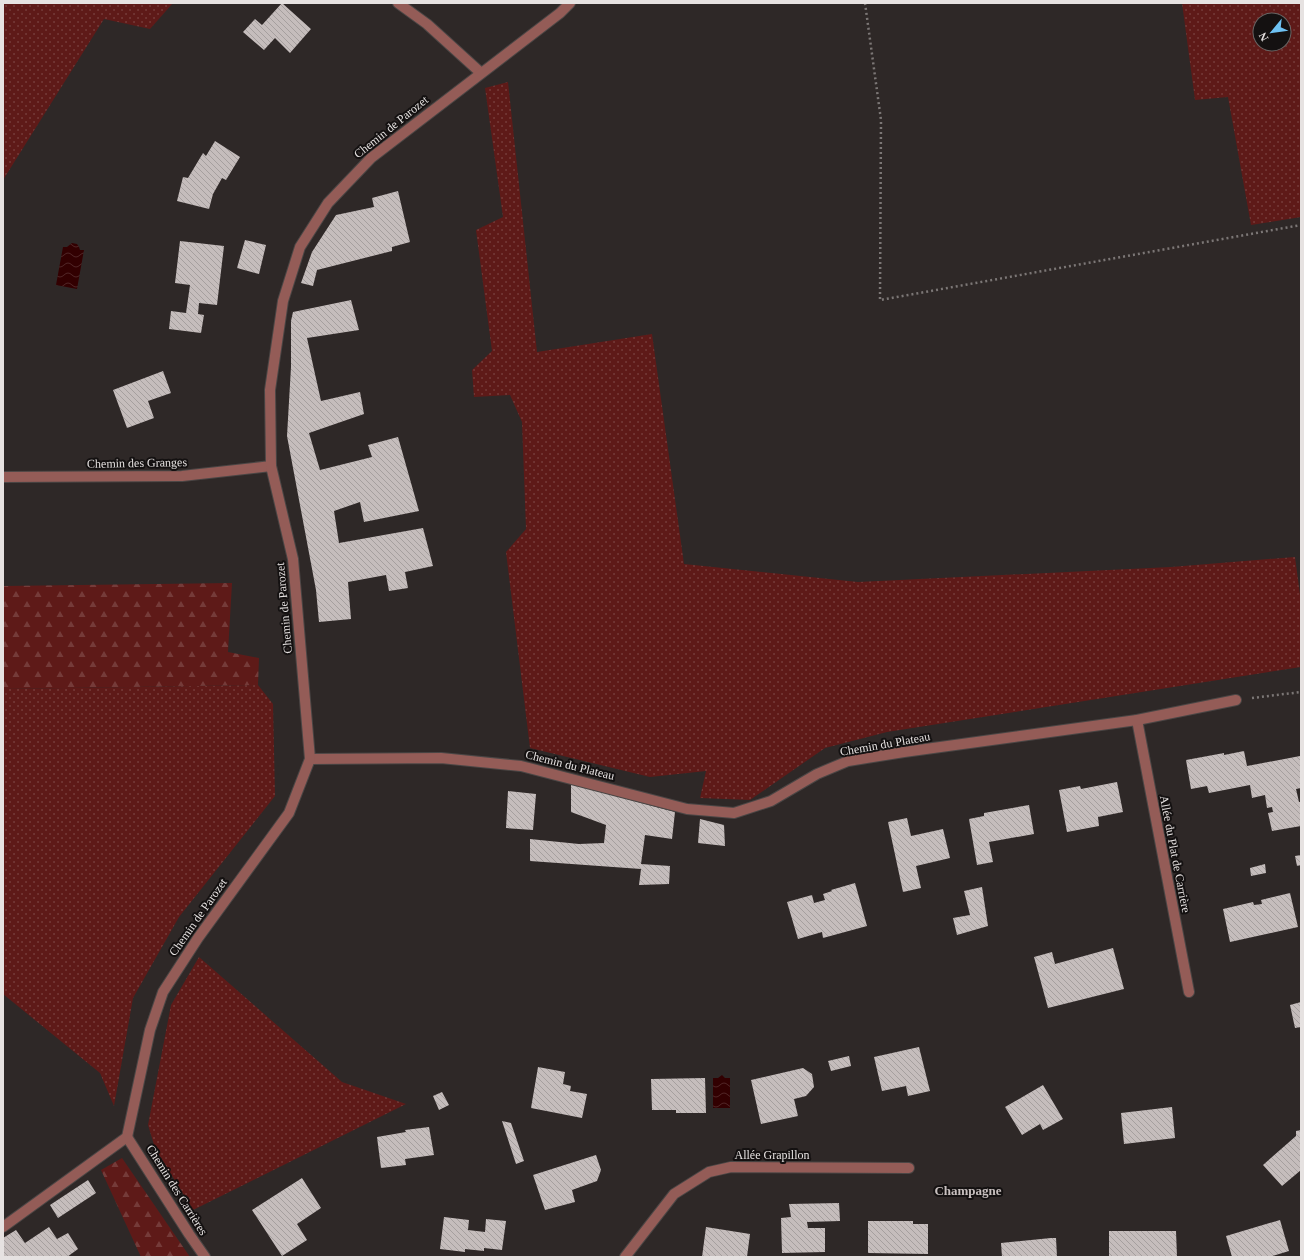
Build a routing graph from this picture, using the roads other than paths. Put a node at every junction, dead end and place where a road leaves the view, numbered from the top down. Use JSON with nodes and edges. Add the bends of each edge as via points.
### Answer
{"nodes":[{"id":1,"x":398,"y":3,"type":"edge"},
{"id":2,"x":570,"y":3,"type":"edge"},
{"id":3,"x":481,"y":73,"type":"junction"},
{"id":4,"x":271,"y":466,"type":"junction"},
{"id":5,"x":3,"y":477,"type":"edge"},
{"id":6,"x":1236,"y":700,"type":"road end"},
{"id":7,"x":1137,"y":720,"type":"junction"},
{"id":8,"x":310,"y":760,"type":"junction"},
{"id":9,"x":1189,"y":992,"type":"dead end"},
{"id":10,"x":127,"y":1137,"type":"junction"},
{"id":11,"x":910,"y":1168,"type":"dead end"},
{"id":12,"x":3,"y":1227,"type":"edge"},
{"id":13,"x":205,"y":1257,"type":"edge"},
{"id":14,"x":625,"y":1257,"type":"edge"}],
"edges":[{"from":1,"to":3,"type":"street","via":[[427,24]]},
{"from":2,"to":3,"type":"street","name":"Chemin de Parozet"},
{"from":3,"to":4,"type":"street","name":"Chemin de Parozet","via":[[371,158],[328,203],[300,248],[283,301],[270,390]]},
{"from":4,"to":5,"type":"street","name":"Chemin des Granges","via":[[182,476]]},
{"from":4,"to":8,"type":"street","name":"Chemin de Parozet","via":[[293,559]]},
{"from":6,"to":7,"type":"street","name":"Chemin du Plateau"},
{"from":7,"to":8,"type":"street","name":"Chemin du Plateau","via":[[848,761],[817,774],[771,801],[734,813],[687,809],[521,766],[441,758]]},
{"from":7,"to":9,"type":"street","name":"Allée du Plat de Carrière"},
{"from":8,"to":10,"type":"street","name":"Chemin de Parozet","via":[[289,813],[198,938],[163,992],[150,1030]]},
{"from":10,"to":12,"type":"street"},
{"from":10,"to":13,"type":"street","name":"Chemin des Carrières"},
{"from":11,"to":14,"type":"street","name":"Allée Grapillon","via":[[731,1167],[709,1172],[674,1194]]}]}
